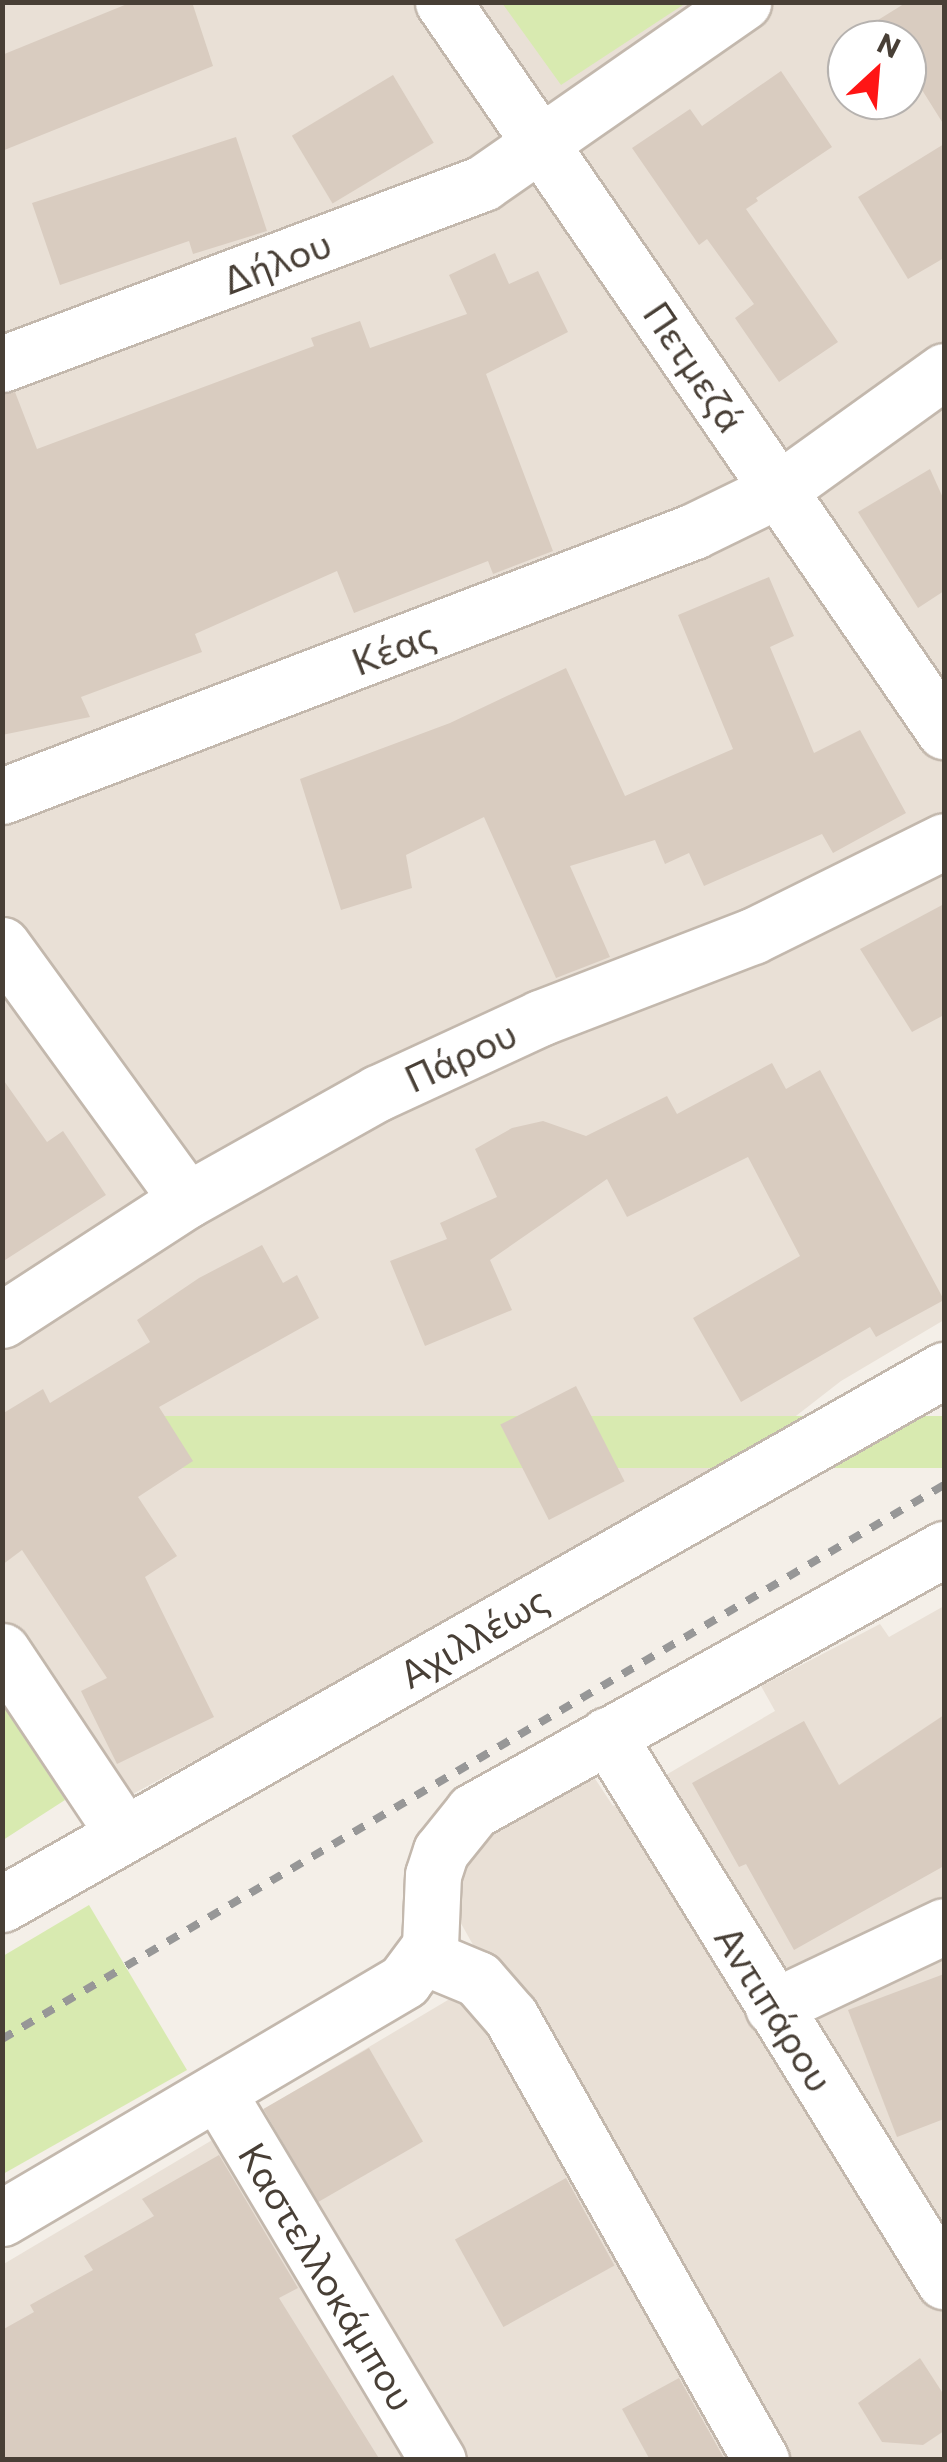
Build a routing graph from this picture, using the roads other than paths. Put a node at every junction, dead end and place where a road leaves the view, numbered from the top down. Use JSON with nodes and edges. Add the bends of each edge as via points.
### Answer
{"nodes":[{"id":1,"x":443,"y":2,"type":"edge"},
{"id":2,"x":743,"y":2,"type":"edge"},
{"id":3,"x":542,"y":142,"type":"junction"},
{"id":4,"x":2,"y":364,"type":"edge"},
{"id":5,"x":944,"y":371,"type":"edge"},
{"id":6,"x":780,"y":489,"type":"junction"},
{"id":7,"x":944,"y":731,"type":"edge"},
{"id":8,"x":2,"y":796,"type":"edge"},
{"id":9,"x":944,"y":841,"type":"edge"},
{"id":10,"x":2,"y":946,"type":"edge"},
{"id":11,"x":187,"y":1200,"type":"junction"},
{"id":12,"x":2,"y":1320,"type":"edge"},
{"id":13,"x":944,"y":1370,"type":"edge"},
{"id":14,"x":944,"y":1549,"type":"edge"},
{"id":15,"x":2,"y":1652,"type":"edge"},
{"id":16,"x":606,"y":1735,"type":"junction"},
{"id":17,"x":124,"y":1834,"type":"junction"},
{"id":18,"x":2,"y":1904,"type":"edge"},
{"id":19,"x":944,"y":1926,"type":"edge"},
{"id":20,"x":426,"y":1957,"type":"junction"},
{"id":21,"x":774,"y":2007,"type":"junction"},
{"id":22,"x":218,"y":2094,"type":"junction"},
{"id":23,"x":2,"y":2218,"type":"edge"},
{"id":24,"x":942,"y":2270,"type":"edge"},
{"id":25,"x":438,"y":2460,"type":"edge"},
{"id":26,"x":761,"y":2460,"type":"edge"}],
"edges":[{"from":1,"to":3,"type":"street","name":"Πετμεζά"},
{"from":2,"to":3,"type":"street","name":"Δήλου"},
{"from":3,"to":4,"type":"street","name":"Δήλου","via":[[483,183]]},
{"from":3,"to":6,"type":"street","name":"Πετμεζά"},
{"from":5,"to":6,"type":"street","name":"Κέας"},
{"from":6,"to":7,"type":"street","name":"Πετμεζά"},
{"from":6,"to":8,"type":"street","name":"Κέας","via":[[679,538]]},
{"from":9,"to":11,"type":"street","name":"Πάρου","via":[[753,936],[446,1060]]},
{"from":10,"to":11,"type":"street"},
{"from":11,"to":12,"type":"street","name":"Πάρου"},
{"from":13,"to":17,"type":"street","name":"Αχιλλέως"},
{"from":14,"to":16,"type":"street"},
{"from":15,"to":17,"type":"street"},
{"from":16,"to":20,"type":"street","via":[[473,1811],[448,1838],[433,1875]]},
{"from":16,"to":21,"type":"street","name":"Αντιπάρου"},
{"from":17,"to":18,"type":"street","name":"Αχιλλέως"},
{"from":19,"to":21,"type":"street"},
{"from":20,"to":22,"type":"street","via":[[392,1990]]},
{"from":20,"to":26,"type":"street","via":[[478,1979],[511,2017]]},
{"from":21,"to":24,"type":"street","name":"Αντιπάρου"},
{"from":22,"to":23,"type":"street"},
{"from":22,"to":25,"type":"street","name":"Καστελλοκάμπου"}]}
